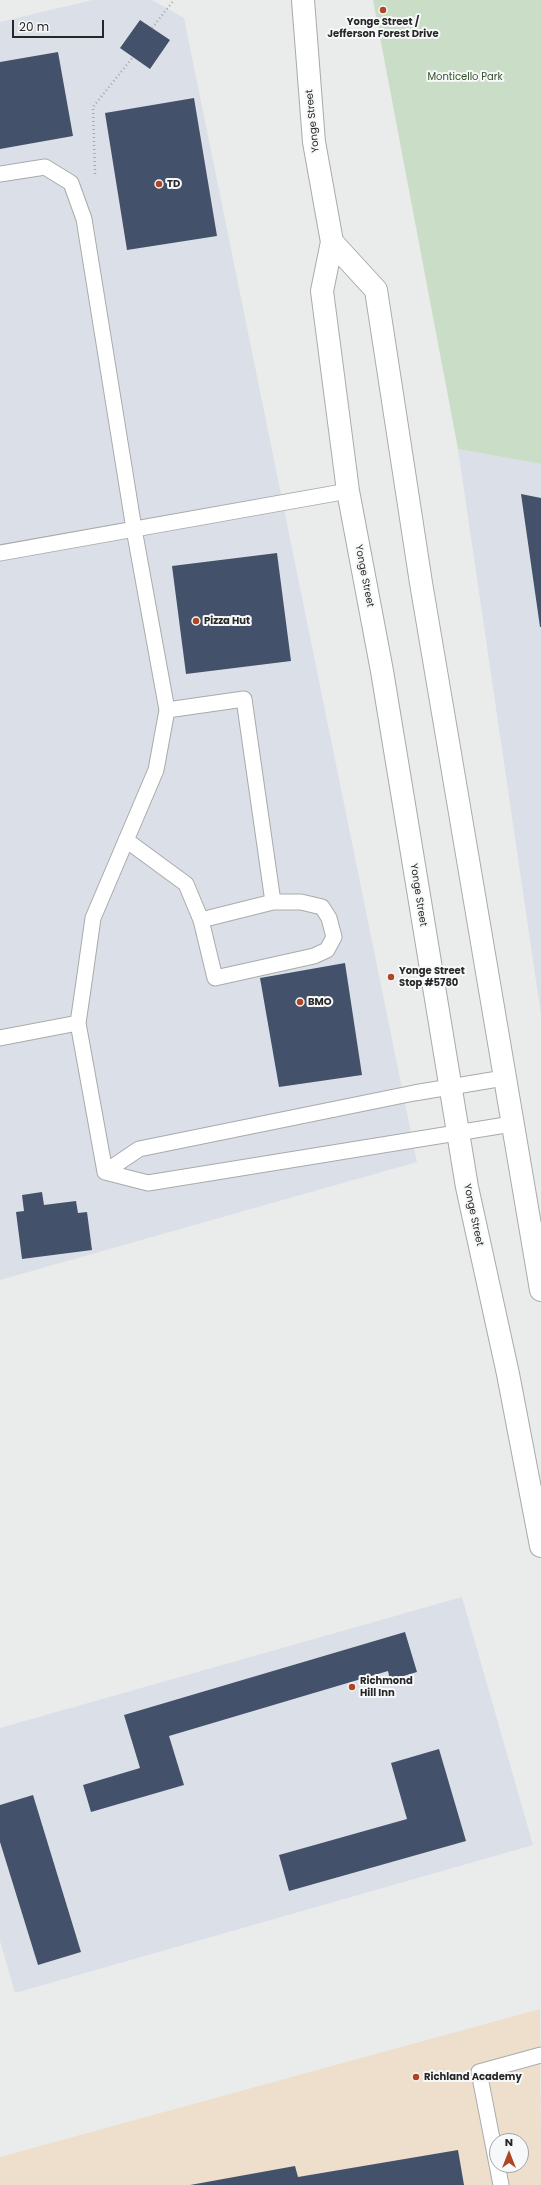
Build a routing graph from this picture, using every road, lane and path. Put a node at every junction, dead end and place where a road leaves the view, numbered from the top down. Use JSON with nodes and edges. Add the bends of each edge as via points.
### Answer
{"nodes":[{"id":1,"x":174,"y":0,"type":"edge"},
{"id":2,"x":303,"y":0,"type":"edge"},
{"id":3,"x":152,"y":28,"type":"dead end"},
{"id":4,"x":133,"y":57,"type":"dead end"},
{"id":5,"x":0,"y":174,"type":"edge"},
{"id":6,"x":95,"y":174,"type":"dead end"},
{"id":7,"x":332,"y":242,"type":"junction"},
{"id":8,"x":348,"y":491,"type":"junction"},
{"id":9,"x":134,"y":529,"type":"junction"},
{"id":10,"x":0,"y":552,"type":"edge"},
{"id":11,"x":167,"y":710,"type":"junction"},
{"id":12,"x":126,"y":840,"type":"junction"},
{"id":13,"x":273,"y":902,"type":"junction"},
{"id":14,"x":201,"y":920,"type":"junction"},
{"id":15,"x":78,"y":1023,"type":"junction"},
{"id":16,"x":0,"y":1038,"type":"edge"},
{"id":17,"x":504,"y":1078,"type":"junction"},
{"id":18,"x":449,"y":1087,"type":"junction"},
{"id":19,"x":512,"y":1124,"type":"junction"},
{"id":20,"x":457,"y":1133,"type":"junction"},
{"id":21,"x":106,"y":1172,"type":"junction"},
{"id":22,"x":541,"y":1290,"type":"edge"},
{"id":23,"x":541,"y":1546,"type":"edge"},
{"id":24,"x":541,"y":2055,"type":"edge"},
{"id":25,"x":501,"y":2185,"type":"edge"}],
"edges":[{"from":1,"to":3,"type":"path"},
{"from":2,"to":7,"type":"main road","name":"Yonge Street","via":[[314,142]]},
{"from":4,"to":6,"type":"path","via":[[92,107]]},
{"from":5,"to":9,"type":"lane","via":[[45,167],[71,183],[82,212]]},
{"from":7,"to":8,"type":"main road","name":"Yonge Street","via":[[322,291]]},
{"from":7,"to":17,"type":"main road","via":[[376,290],[421,583]]},
{"from":8,"to":9,"type":"lane"},
{"from":8,"to":18,"type":"main road","name":"Yonge Street","via":[[384,678]]},
{"from":9,"to":10,"type":"lane"},
{"from":9,"to":11,"type":"lane"},
{"from":11,"to":12,"type":"lane","via":[[156,770]]},
{"from":11,"to":13,"type":"lane","via":[[244,700]]},
{"from":12,"to":14,"type":"lane","via":[[186,884]]},
{"from":12,"to":15,"type":"lane","via":[[93,918]]},
{"from":13,"to":14,"type":"lane"},
{"from":13,"to":14,"type":"lane","via":[[301,902],[322,907],[329,918],[334,937],[327,950],[314,956],[215,978]]},
{"from":15,"to":16,"type":"lane"},
{"from":15,"to":21,"type":"lane"},
{"from":17,"to":18,"type":"lane"},
{"from":17,"to":19,"type":"main road"},
{"from":18,"to":20,"type":"main road","name":"Yonge Street"},
{"from":18,"to":21,"type":"lane","via":[[139,1149]]},
{"from":19,"to":20,"type":"lane"},
{"from":19,"to":22,"type":"main road"},
{"from":20,"to":21,"type":"lane","via":[[148,1183]]},
{"from":20,"to":23,"type":"main road","name":"Yonge Street"},
{"from":24,"to":25,"type":"lane","via":[[479,2072]]}]}
